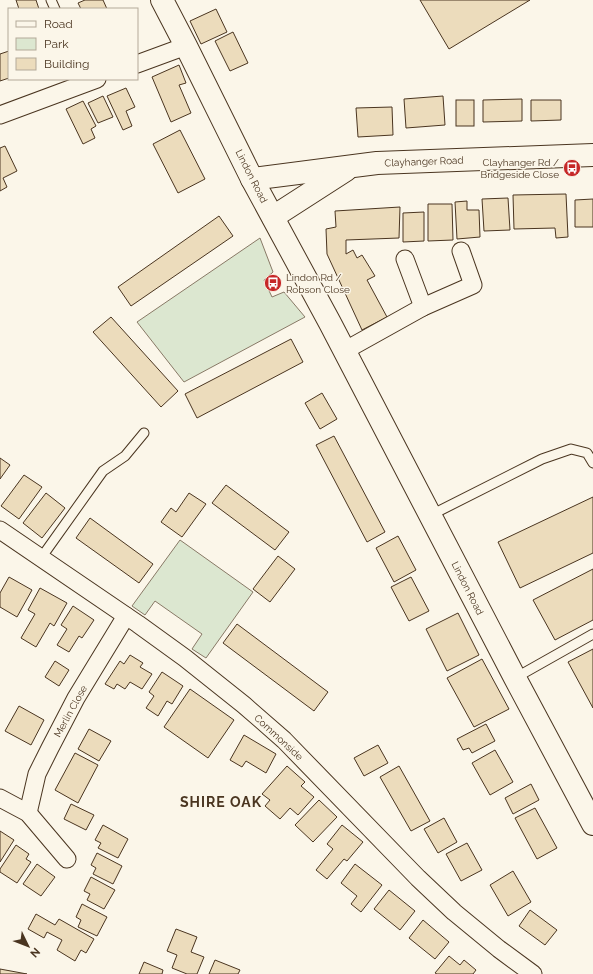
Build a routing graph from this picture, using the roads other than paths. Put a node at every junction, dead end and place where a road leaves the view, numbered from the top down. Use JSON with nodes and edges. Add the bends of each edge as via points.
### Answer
{"nodes":[{"id":1,"x":162,"y":0,"type":"edge"},
{"id":2,"x":186,"y":46,"type":"junction"},
{"id":3,"x":138,"y":64,"type":"edge"},
{"id":4,"x":93,"y":80,"type":"edge"},
{"id":5,"x":0,"y":115,"type":"edge"},
{"id":6,"x":593,"y":155,"type":"edge"},
{"id":7,"x":352,"y":166,"type":"junction"},
{"id":8,"x":252,"y":179,"type":"junction"},
{"id":9,"x":273,"y":217,"type":"junction"},
{"id":10,"x":461,"y":251,"type":"dead end"},
{"id":11,"x":405,"y":259,"type":"dead end"},
{"id":12,"x":423,"y":307,"type":"junction"},
{"id":13,"x":344,"y":351,"type":"junction"},
{"id":14,"x":144,"y":433,"type":"dead end"},
{"id":15,"x":593,"y":463,"type":"edge"},
{"id":16,"x":431,"y":515,"type":"junction"},
{"id":17,"x":0,"y":530,"type":"edge"},
{"id":18,"x":41,"y":558,"type":"junction"},
{"id":19,"x":126,"y":616,"type":"junction"},
{"id":20,"x":593,"y":634,"type":"edge"},
{"id":21,"x":515,"y":678,"type":"junction"},
{"id":22,"x":0,"y":798,"type":"edge"},
{"id":23,"x":28,"y":812,"type":"junction"},
{"id":24,"x":593,"y":824,"type":"edge"},
{"id":25,"x":67,"y":859,"type":"dead end"},
{"id":26,"x":533,"y":974,"type":"edge"}],
"edges":[{"from":1,"to":2,"type":"main road","name":"Lindon Road"},
{"from":2,"to":3,"type":"street"},
{"from":2,"to":8,"type":"main road","name":"Lindon Road"},
{"from":4,"to":5,"type":"street"},
{"from":6,"to":7,"type":"main road","name":"Clayhanger Road"},
{"from":7,"to":8,"type":"main road","name":"Clayhanger Road"},
{"from":7,"to":9,"type":"main road","name":"Clayhanger Road"},
{"from":8,"to":9,"type":"main road","name":"Lindon Road"},
{"from":9,"to":13,"type":"main road","name":"Lindon Road"},
{"from":10,"to":12,"type":"street","via":[[473,285]]},
{"from":11,"to":12,"type":"street"},
{"from":12,"to":13,"type":"street"},
{"from":13,"to":16,"type":"main road","name":"Lindon Road"},
{"from":14,"to":18,"type":"lane","via":[[125,456],[103,471]]},
{"from":15,"to":16,"type":"lane","via":[[587,453],[571,449],[542,459]]},
{"from":16,"to":21,"type":"main road","name":"Lindon Road"},
{"from":17,"to":18,"type":"street","name":"Commonside"},
{"from":18,"to":19,"type":"street","name":"Commonside"},
{"from":19,"to":23,"type":"street","name":"Merlin Close","via":[[76,698],[50,748],[37,774]]},
{"from":19,"to":26,"type":"street","name":"Commonside","via":[[185,658],[284,740],[454,912]]},
{"from":20,"to":21,"type":"lane"},
{"from":21,"to":24,"type":"main road","name":"Lindon Road"},
{"from":22,"to":23,"type":"street"},
{"from":23,"to":25,"type":"street"}]}
